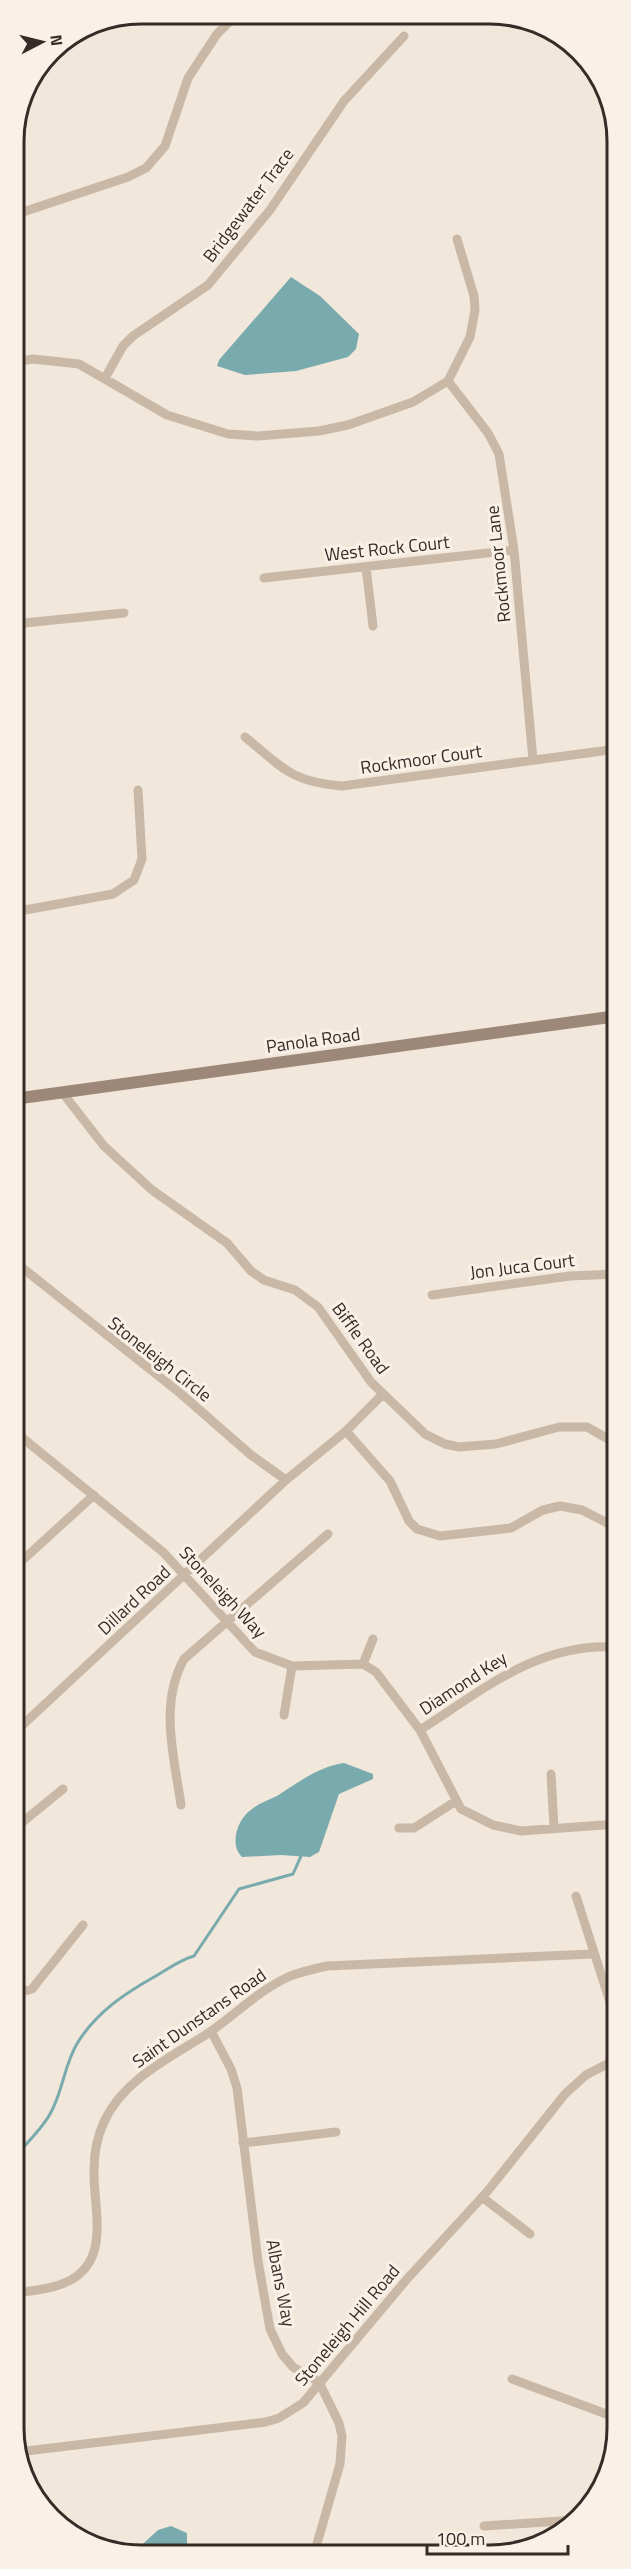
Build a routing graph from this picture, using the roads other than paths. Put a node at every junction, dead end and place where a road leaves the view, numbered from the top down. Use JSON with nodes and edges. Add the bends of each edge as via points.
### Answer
{"nodes":[{"id":1,"x":227,"y":24,"type":"edge"},
{"id":2,"x":404,"y":36,"type":"dead end"},
{"id":3,"x":24,"y":212,"type":"edge"},
{"id":4,"x":457,"y":239,"type":"dead end"},
{"id":5,"x":24,"y":360,"type":"edge"},
{"id":6,"x":105,"y":378,"type":"junction"},
{"id":7,"x":448,"y":381,"type":"junction"},
{"id":8,"x":514,"y":550,"type":"junction"},
{"id":9,"x":366,"y":567,"type":"junction"},
{"id":10,"x":264,"y":578,"type":"dead end"},
{"id":11,"x":124,"y":613,"type":"dead end"},
{"id":12,"x":24,"y":623,"type":"edge"},
{"id":13,"x":373,"y":626,"type":"dead end"},
{"id":14,"x":245,"y":737,"type":"dead end"},
{"id":15,"x":607,"y":750,"type":"edge"},
{"id":16,"x":533,"y":760,"type":"junction"},
{"id":17,"x":138,"y":790,"type":"dead end"},
{"id":18,"x":24,"y":910,"type":"edge"},
{"id":19,"x":607,"y":1017,"type":"edge"},
{"id":20,"x":62,"y":1092,"type":"junction"},
{"id":21,"x":24,"y":1098,"type":"edge"},
{"id":22,"x":24,"y":1269,"type":"edge"},
{"id":23,"x":607,"y":1274,"type":"edge"},
{"id":24,"x":432,"y":1294,"type":"dead end"},
{"id":25,"x":382,"y":1395,"type":"junction"},
{"id":26,"x":346,"y":1431,"type":"junction"},
{"id":27,"x":607,"y":1438,"type":"edge"},
{"id":28,"x":24,"y":1439,"type":"edge"},
{"id":29,"x":286,"y":1480,"type":"junction"},
{"id":30,"x":94,"y":1495,"type":"junction"},
{"id":31,"x":607,"y":1523,"type":"edge"},
{"id":32,"x":328,"y":1534,"type":"dead end"},
{"id":33,"x":24,"y":1559,"type":"edge"},
{"id":34,"x":186,"y":1575,"type":"junction"},
{"id":35,"x":229,"y":1621,"type":"junction"},
{"id":36,"x":373,"y":1639,"type":"dead end"},
{"id":37,"x":607,"y":1648,"type":"edge"},
{"id":38,"x":363,"y":1664,"type":"junction"},
{"id":39,"x":292,"y":1666,"type":"junction"},
{"id":40,"x":284,"y":1715,"type":"dead end"},
{"id":41,"x":24,"y":1724,"type":"edge"},
{"id":42,"x":420,"y":1730,"type":"junction"},
{"id":43,"x":551,"y":1774,"type":"dead end"},
{"id":44,"x":63,"y":1789,"type":"dead end"},
{"id":45,"x":456,"y":1801,"type":"junction"},
{"id":46,"x":181,"y":1805,"type":"dead end"},
{"id":47,"x":24,"y":1821,"type":"edge"},
{"id":48,"x":607,"y":1824,"type":"edge"},
{"id":49,"x":554,"y":1827,"type":"junction"},
{"id":50,"x":399,"y":1828,"type":"dead end"},
{"id":51,"x":576,"y":1896,"type":"dead end"},
{"id":52,"x":83,"y":1925,"type":"dead end"},
{"id":53,"x":592,"y":1954,"type":"junction"},
{"id":54,"x":24,"y":1991,"type":"edge"},
{"id":55,"x":607,"y":1996,"type":"edge"},
{"id":56,"x":211,"y":2031,"type":"junction"},
{"id":57,"x":607,"y":2064,"type":"edge"},
{"id":58,"x":336,"y":2132,"type":"dead end"},
{"id":59,"x":243,"y":2143,"type":"junction"},
{"id":60,"x":482,"y":2197,"type":"junction"},
{"id":61,"x":530,"y":2234,"type":"dead end"},
{"id":62,"x":24,"y":2291,"type":"edge"},
{"id":63,"x":512,"y":2379,"type":"dead end"},
{"id":64,"x":319,"y":2382,"type":"junction"},
{"id":65,"x":607,"y":2414,"type":"edge"},
{"id":66,"x":26,"y":2451,"type":"edge"},
{"id":67,"x":561,"y":2521,"type":"edge"},
{"id":68,"x":484,"y":2526,"type":"dead end"},
{"id":69,"x":317,"y":2545,"type":"edge"}],
"edges":[{"from":1,"to":3,"type":"street","via":[[188,78],[165,146],[146,168]]},
{"from":2,"to":6,"type":"street","name":"Bridgewater Trace","via":[[344,101],[270,210],[208,285],[134,336],[123,346]]},
{"from":4,"to":7,"type":"street","via":[[475,310],[470,337]]},
{"from":5,"to":6,"type":"street","via":[[66,361]]},
{"from":6,"to":7,"type":"street","via":[[167,415],[228,434],[258,436],[319,431],[369,418],[413,402]]},
{"from":7,"to":8,"type":"street","name":"Rockmoor Lane","via":[[488,433],[499,454]]},
{"from":8,"to":9,"type":"street","name":"West Rock Court"},
{"from":8,"to":16,"type":"street","name":"Rockmoor Lane"},
{"from":9,"to":10,"type":"street","name":"West Rock Court"},
{"from":9,"to":13,"type":"street"},
{"from":11,"to":12,"type":"street"},
{"from":14,"to":16,"type":"street","name":"Rockmoor Court","via":[[296,778],[313,784],[342,786]]},
{"from":15,"to":16,"type":"street","name":"Rockmoor Court"},
{"from":17,"to":18,"type":"street","via":[[142,859],[134,880],[113,894]]},
{"from":19,"to":20,"type":"main road","name":"Panola Road"},
{"from":20,"to":21,"type":"main road","name":"Panola Road"},
{"from":20,"to":25,"type":"street","name":"Biffle Road","via":[[104,1146],[152,1190],[227,1244],[251,1271],[264,1280],[295,1290],[318,1307]]},
{"from":22,"to":29,"type":"street","name":"Stoneleigh Circle"},
{"from":23,"to":24,"type":"street","name":"Jon Juca Court"},
{"from":25,"to":26,"type":"street","name":"Dillard Road"},
{"from":25,"to":27,"type":"street","name":"Biffle Road","via":[[425,1434],[459,1447],[496,1444],[559,1427],[587,1427]]},
{"from":26,"to":29,"type":"street","name":"Dillard Road"},
{"from":26,"to":31,"type":"street","via":[[390,1481],[409,1521],[417,1529],[440,1536],[511,1528],[543,1510],[560,1506],[582,1510]]},
{"from":28,"to":30,"type":"street","name":"Stoneleigh Way"},
{"from":29,"to":34,"type":"street","name":"Dillard Road"},
{"from":30,"to":33,"type":"street"},
{"from":30,"to":34,"type":"street","name":"Stoneleigh Way"},
{"from":32,"to":35,"type":"street"},
{"from":34,"to":35,"type":"street","name":"Stoneleigh Way"},
{"from":34,"to":41,"type":"street","name":"Dillard Road"},
{"from":35,"to":39,"type":"street","name":"Stoneleigh Way","via":[[255,1652]]},
{"from":35,"to":46,"type":"street","via":[[184,1659],[170,1697]]},
{"from":36,"to":38,"type":"street"},
{"from":37,"to":42,"type":"street","name":"Diamond Key","via":[[561,1652],[525,1663]]},
{"from":38,"to":39,"type":"street","name":"Stoneleigh Way"},
{"from":38,"to":42,"type":"street","via":[[376,1672]]},
{"from":39,"to":40,"type":"street"},
{"from":42,"to":45,"type":"street"},
{"from":43,"to":49,"type":"street"},
{"from":44,"to":47,"type":"street"},
{"from":45,"to":49,"type":"street","via":[[461,1809],[493,1825],[520,1831]]},
{"from":45,"to":50,"type":"street","via":[[414,1828]]},
{"from":48,"to":49,"type":"street"},
{"from":51,"to":53,"type":"street"},
{"from":52,"to":54,"type":"street","via":[[32,1989]]},
{"from":53,"to":55,"type":"street"},
{"from":53,"to":56,"type":"street","name":"Saint Dunstans Road","via":[[341,1964],[313,1969],[263,1991]]},
{"from":56,"to":59,"type":"street","name":"Albans Way","via":[[237,2088]]},
{"from":56,"to":62,"type":"street","name":"Saint Dunstans Road","via":[[130,2086],[104,2120],[93,2173],[99,2230],[88,2264],[60,2285]]},
{"from":57,"to":60,"type":"street","name":"Stoneleigh Hill Road","via":[[586,2075],[565,2094]]},
{"from":58,"to":59,"type":"street"},
{"from":59,"to":64,"type":"street","name":"Albans Way","via":[[270,2329],[282,2354],[294,2367]]},
{"from":60,"to":61,"type":"street"},
{"from":60,"to":64,"type":"street","name":"Stoneleigh Hill Road"},
{"from":63,"to":65,"type":"street"},
{"from":64,"to":66,"type":"street","name":"Stoneleigh Hill Road","via":[[297,2407],[266,2422]]},
{"from":64,"to":69,"type":"street","via":[[339,2422],[343,2450]]},
{"from":67,"to":68,"type":"street"}]}
